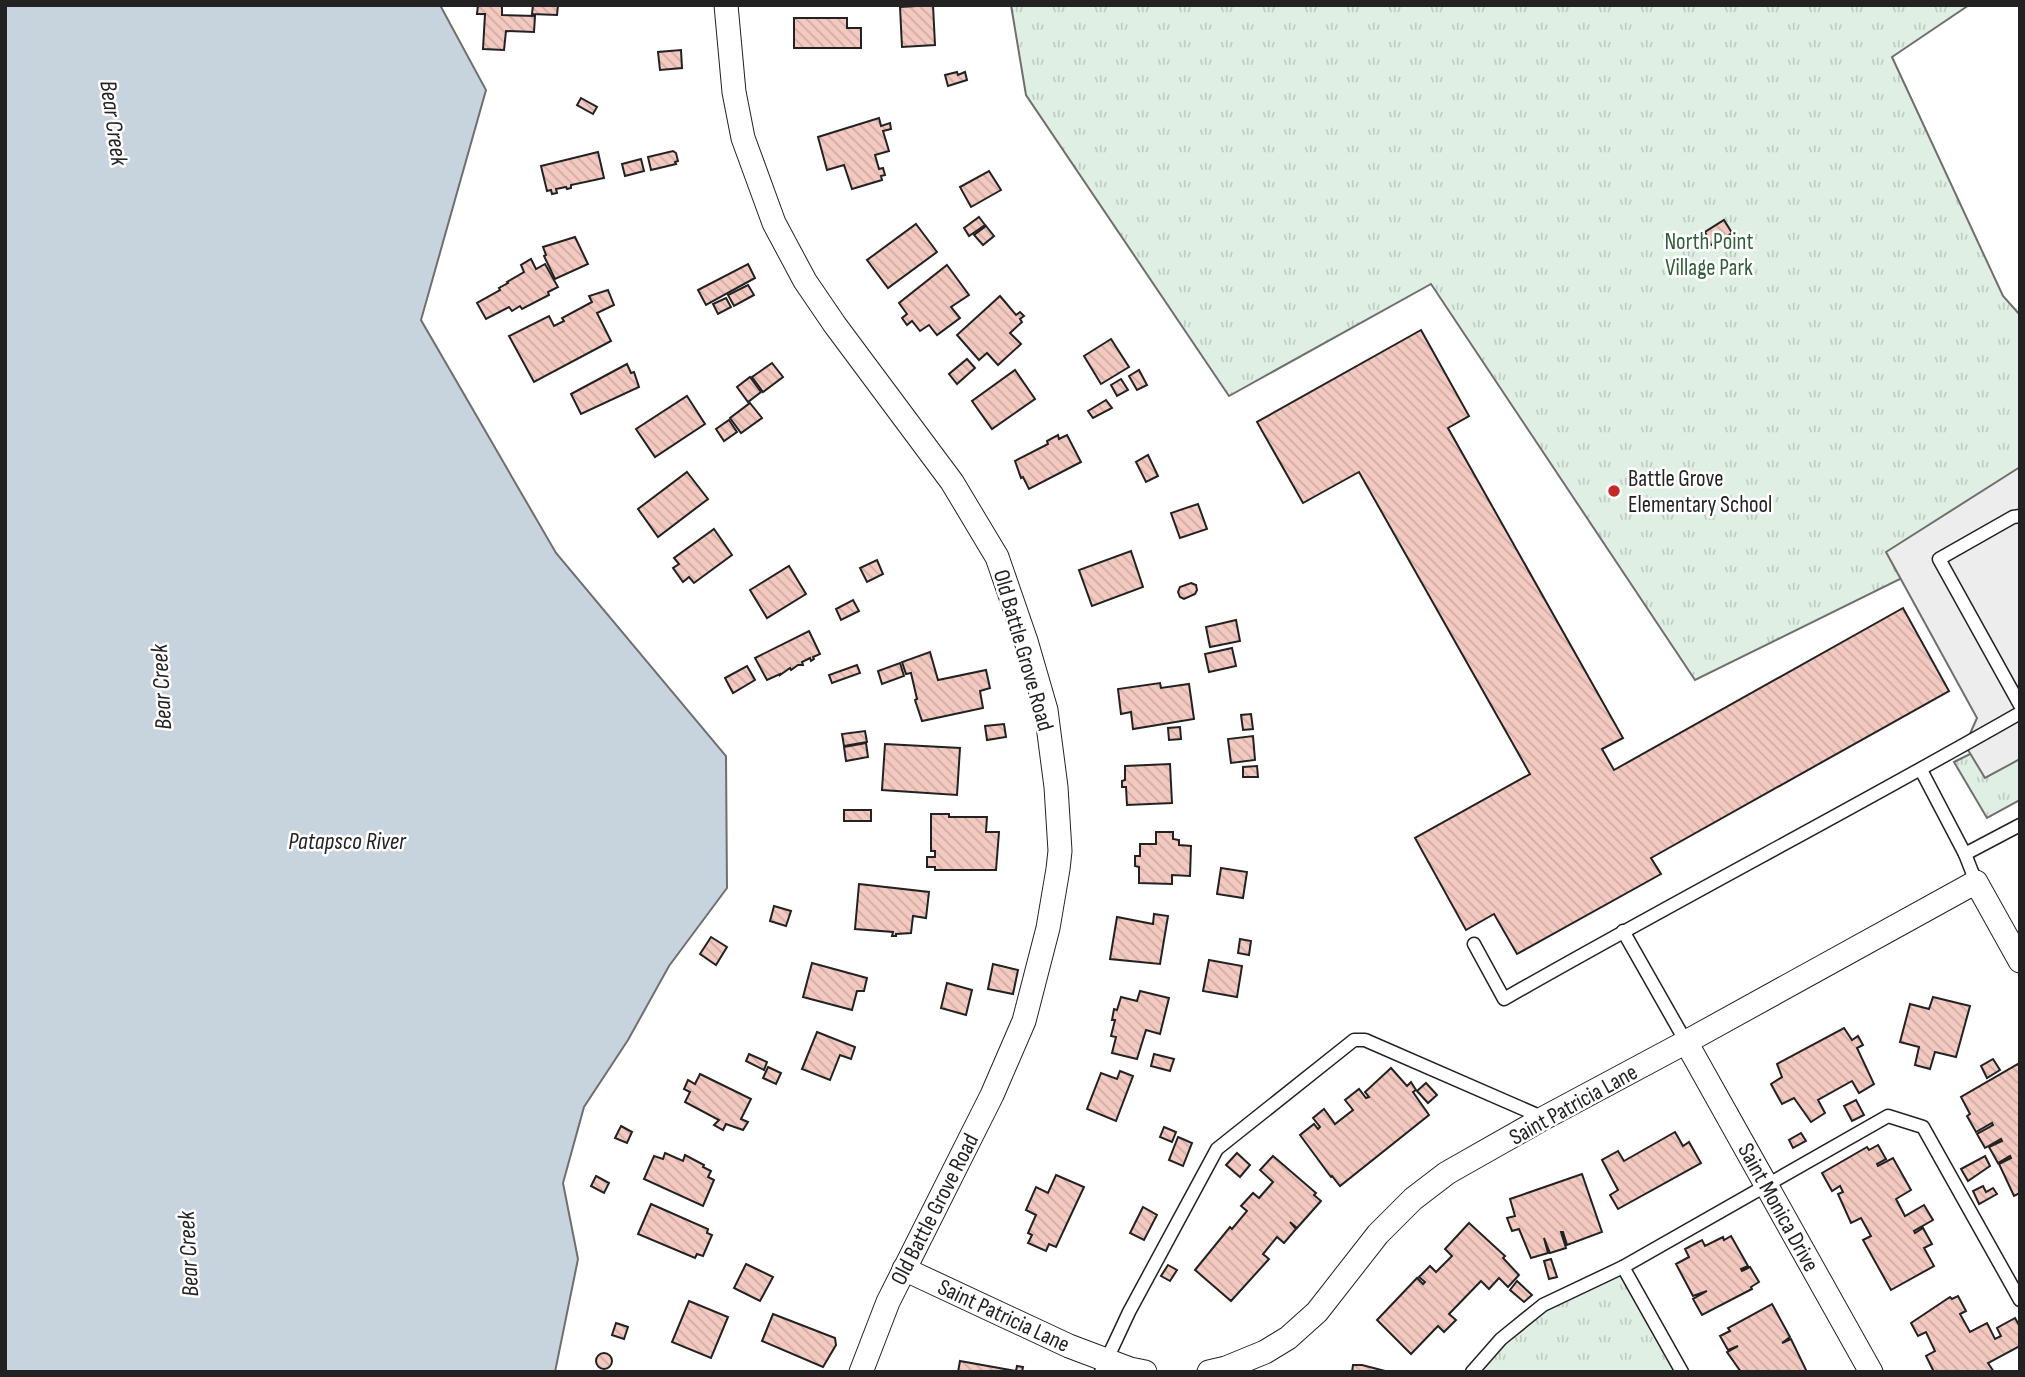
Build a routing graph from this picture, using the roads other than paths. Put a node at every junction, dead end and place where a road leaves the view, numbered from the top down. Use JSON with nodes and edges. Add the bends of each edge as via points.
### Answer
{"nodes":[{"id":1,"x":726,"y":5,"type":"edge"},
{"id":2,"x":2020,"y":516,"type":"edge"},
{"id":3,"x":2020,"y":705,"type":"edge"},
{"id":4,"x":2020,"y":713,"type":"edge"},
{"id":5,"x":1921,"y":769,"type":"junction"},
{"id":6,"x":2020,"y":825,"type":"edge"},
{"id":7,"x":1965,"y":854,"type":"junction"},
{"id":8,"x":1976,"y":882,"type":"junction"},
{"id":9,"x":1623,"y":931,"type":"junction"},
{"id":10,"x":1474,"y":944,"type":"dead end"},
{"id":11,"x":2020,"y":961,"type":"edge"},
{"id":12,"x":1686,"y":1042,"type":"junction"},
{"id":13,"x":1544,"y":1118,"type":"junction"},
{"id":14,"x":1766,"y":1184,"type":"junction"},
{"id":15,"x":1623,"y":1267,"type":"junction"},
{"id":16,"x":904,"y":1269,"type":"junction"},
{"id":17,"x":2020,"y":1300,"type":"edge"},
{"id":18,"x":1268,"y":1362,"type":"edge"},
{"id":19,"x":1104,"y":1366,"type":"edge"},
{"id":20,"x":861,"y":1372,"type":"edge"},
{"id":21,"x":1145,"y":1372,"type":"edge"},
{"id":22,"x":1209,"y":1372,"type":"edge"},
{"id":23,"x":1472,"y":1372,"type":"edge"},
{"id":24,"x":1682,"y":1372,"type":"edge"},
{"id":25,"x":1871,"y":1372,"type":"edge"}],
"edges":[{"from":1,"to":16,"type":"street","name":"Old Battle Grove Road","via":[[741,127],[774,223],[805,281],[953,482],[998,557],[1049,730],[1060,851],[1053,905],[1031,999],[992,1095]]},
{"from":2,"to":3,"type":"lane","via":[[1939,559]]},
{"from":4,"to":5,"type":"lane"},
{"from":5,"to":7,"type":"lane"},
{"from":5,"to":9,"type":"lane"},
{"from":6,"to":7,"type":"lane"},
{"from":7,"to":8,"type":"lane"},
{"from":8,"to":11,"type":"street"},
{"from":8,"to":12,"type":"street","name":"Saint Patricia Lane"},
{"from":9,"to":10,"type":"lane","via":[[1504,999]]},
{"from":9,"to":12,"type":"lane"},
{"from":12,"to":13,"type":"street","name":"Saint Patricia Lane"},
{"from":12,"to":14,"type":"street","name":"Saint Monica Drive"},
{"from":13,"to":18,"type":"street","name":"Saint Patricia Lane","via":[[1447,1173],[1413,1199]]},
{"from":13,"to":19,"type":"lane","via":[[1365,1040],[1354,1040],[1217,1149]]},
{"from":14,"to":15,"type":"lane"},
{"from":14,"to":17,"type":"lane","via":[[1888,1116],[1923,1127]]},
{"from":14,"to":25,"type":"street","name":"Saint Monica Drive"},
{"from":15,"to":23,"type":"lane","via":[[1543,1305],[1501,1339]]},
{"from":15,"to":24,"type":"lane"},
{"from":16,"to":19,"type":"street","name":"Saint Patricia Lane"},
{"from":16,"to":20,"type":"street","name":"Old Battle Grove Road"},
{"from":18,"to":22,"type":"street","name":"Saint Patricia Lane"},
{"from":19,"to":21,"type":"street","name":"Saint Patricia Lane"}]}
